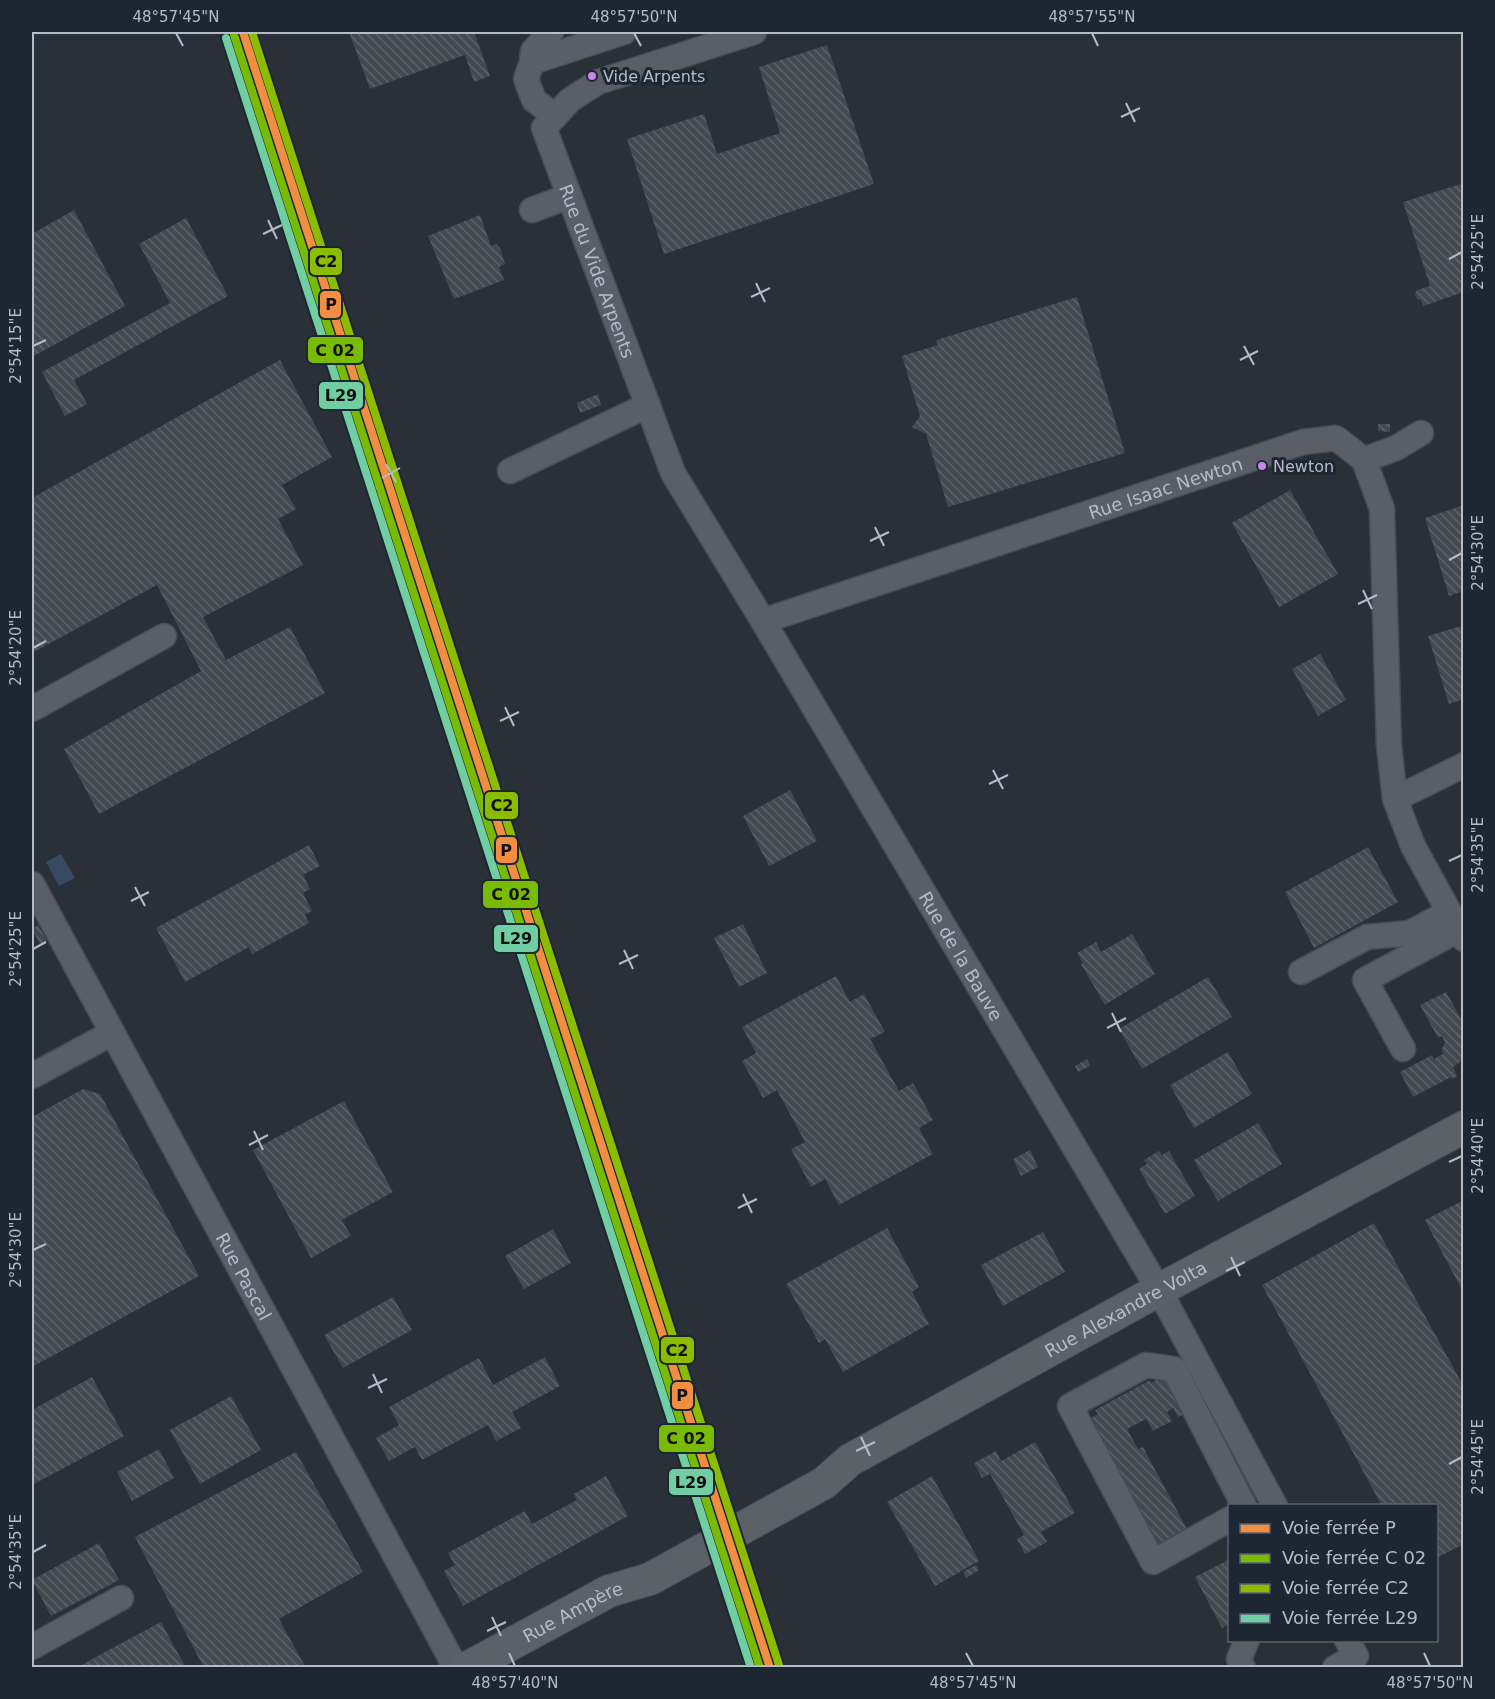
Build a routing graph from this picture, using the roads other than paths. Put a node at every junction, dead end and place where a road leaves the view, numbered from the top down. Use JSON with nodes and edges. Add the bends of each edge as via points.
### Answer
{"nodes":[{"id":1,"x":551,"y":32,"type":"edge"},
{"id":2,"x":624,"y":32,"type":"edge"},
{"id":3,"x":754,"y":32,"type":"edge"},
{"id":4,"x":583,"y":38,"type":"edge"},
{"id":5,"x":532,"y":62,"type":"junction"},
{"id":6,"x":555,"y":116,"type":"junction"},
{"id":7,"x":569,"y":196,"type":"junction"},
{"id":8,"x":532,"y":210,"type":"dead end"},
{"id":9,"x":648,"y":405,"type":"junction"},
{"id":10,"x":1421,"y":434,"type":"dead end"},
{"id":11,"x":1364,"y":460,"type":"junction"},
{"id":12,"x":510,"y":471,"type":"dead end"},
{"id":13,"x":763,"y":621,"type":"junction"},
{"id":14,"x":164,"y":636,"type":"dead end"},
{"id":15,"x":32,"y":709,"type":"edge"},
{"id":16,"x":1464,"y":765,"type":"edge"},
{"id":17,"x":1395,"y":799,"type":"junction"},
{"id":18,"x":32,"y":884,"type":"edge"},
{"id":19,"x":1457,"y":927,"type":"edge"},
{"id":20,"x":1301,"y":972,"type":"dead end"},
{"id":21,"x":112,"y":1033,"type":"junction"},
{"id":22,"x":1403,"y":1049,"type":"dead end"},
{"id":23,"x":32,"y":1076,"type":"edge"},
{"id":24,"x":1464,"y":1127,"type":"edge"},
{"id":25,"x":1159,"y":1290,"type":"junction"},
{"id":26,"x":1240,"y":1440,"type":"junction"},
{"id":27,"x":1218,"y":1452,"type":"junction"},
{"id":28,"x":1243,"y":1504,"type":"edge"},
{"id":29,"x":1274,"y":1504,"type":"edge"},
{"id":30,"x":1228,"y":1520,"type":"edge"},
{"id":31,"x":646,"y":1570,"type":"joint"},
{"id":32,"x":121,"y":1598,"type":"dead end"},
{"id":33,"x":1247,"y":1642,"type":"edge"},
{"id":34,"x":1348,"y":1642,"type":"edge"},
{"id":35,"x":32,"y":1647,"type":"edge"},
{"id":36,"x":456,"y":1668,"type":"edge"},
{"id":37,"x":467,"y":1668,"type":"edge"},
{"id":38,"x":1243,"y":1668,"type":"edge"},
{"id":39,"x":1335,"y":1668,"type":"edge"}],
"edges":[{"from":1,"to":5,"type":"street","via":[[533,51]]},
{"from":2,"to":4,"type":"street"},
{"from":3,"to":6,"type":"street","via":[[598,82],[570,100]]},
{"from":4,"to":5,"type":"street"},
{"from":5,"to":6,"type":"street","via":[[526,79],[534,100]]},
{"from":6,"to":7,"type":"street","name":"Rue du Vide Arpents","via":[[544,128]]},
{"from":7,"to":8,"type":"street"},
{"from":7,"to":9,"type":"street","name":"Rue du Vide Arpents"},
{"from":9,"to":12,"type":"street"},
{"from":9,"to":13,"type":"street","name":"Rue du Vide Arpents","via":[[673,473]]},
{"from":10,"to":11,"type":"street"},
{"from":11,"to":13,"type":"street","name":"Rue Isaac Newton","via":[[1336,438],[1303,441]]},
{"from":11,"to":17,"type":"street","via":[[1382,509],[1389,746]]},
{"from":13,"to":25,"type":"street","name":"Rue de la Bauve"},
{"from":14,"to":15,"type":"street"},
{"from":16,"to":17,"type":"street"},
{"from":17,"to":19,"type":"street","via":[[1413,846]]},
{"from":18,"to":21,"type":"street","name":"Rue Pascal","via":[[68,930]]},
{"from":19,"to":20,"type":"street","via":[[1367,937]]},
{"from":19,"to":22,"type":"street","via":[[1365,980]]},
{"from":21,"to":23,"type":"street"},
{"from":21,"to":36,"type":"street","name":"Rue Pascal"},
{"from":24,"to":25,"type":"main road","name":"Rue Alexandre Volta"},
{"from":25,"to":26,"type":"street","name":"Rue de la Bauve"},
{"from":25,"to":31,"type":"main road","name":"Rue Alexandre Volta"},
{"from":26,"to":27,"type":"street"},
{"from":26,"to":29,"type":"street","name":"Rue de la Bauve"},
{"from":27,"to":28,"type":"street"},
{"from":27,"to":30,"type":"street","via":[[1174,1369],[1146,1365],[1070,1406],[1153,1562]]},
{"from":31,"to":37,"type":"main road","name":"Rue Ampère"},
{"from":32,"to":35,"type":"street"},
{"from":33,"to":38,"type":"street","via":[[1239,1659]]},
{"from":34,"to":39,"type":"street","via":[[1356,1656]]}]}
